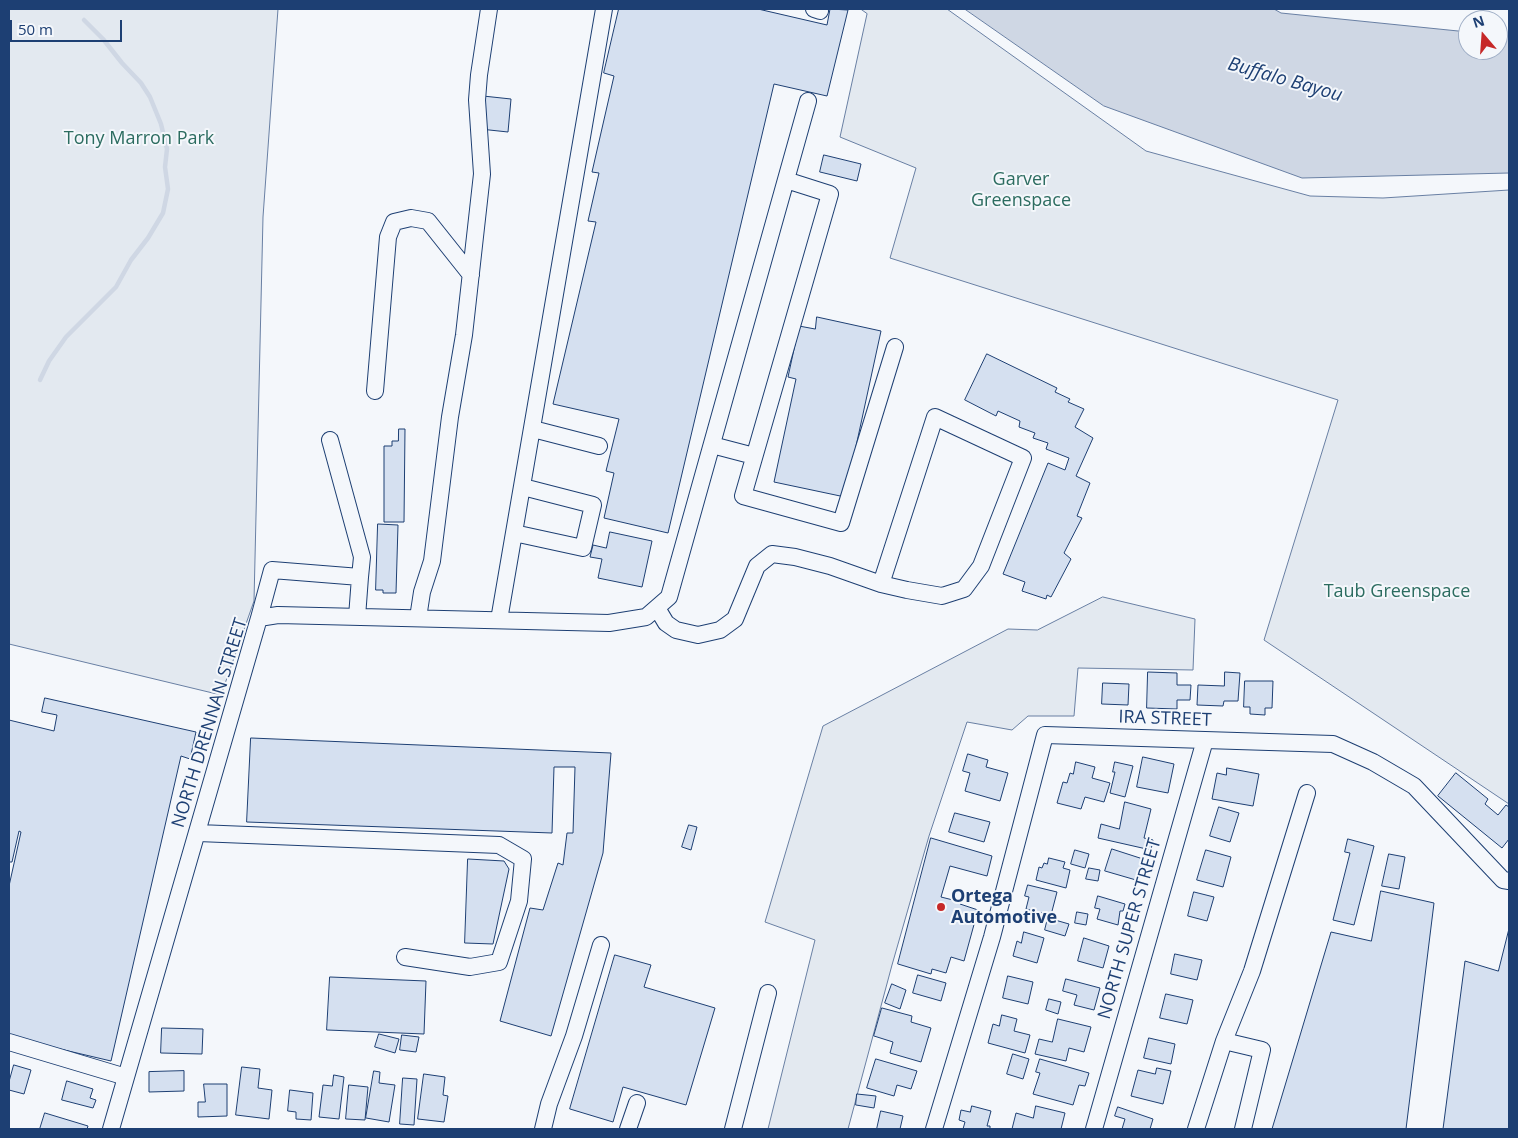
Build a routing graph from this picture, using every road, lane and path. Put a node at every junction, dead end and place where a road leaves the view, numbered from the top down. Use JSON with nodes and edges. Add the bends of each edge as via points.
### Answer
{"nodes":[{"id":1,"x":489,"y":9,"type":"edge"},
{"id":2,"x":604,"y":9,"type":"edge"},
{"id":3,"x":808,"y":101,"type":"dead end"},
{"id":4,"x":786,"y":180,"type":"junction"},
{"id":5,"x":471,"y":274,"type":"junction"},
{"id":6,"x":895,"y":347,"type":"dead end"},
{"id":7,"x":375,"y":391,"type":"dead end"},
{"id":8,"x":533,"y":429,"type":"junction"},
{"id":9,"x":330,"y":440,"type":"dead end"},
{"id":10,"x":712,"y":445,"type":"junction"},
{"id":11,"x":599,"y":446,"type":"dead end"},
{"id":12,"x":754,"y":456,"type":"junction"},
{"id":13,"x":523,"y":488,"type":"junction"},
{"id":14,"x":514,"y":533,"type":"junction"},
{"id":15,"x":360,"y":577,"type":"junction"},
{"id":16,"x":881,"y":584,"type":"junction"},
{"id":17,"x":657,"y":608,"type":"junction"},
{"id":18,"x":357,"y":617,"type":"junction"},
{"id":19,"x":259,"y":618,"type":"junction"},
{"id":20,"x":418,"y":618,"type":"junction"},
{"id":21,"x":499,"y":620,"type":"junction"},
{"id":22,"x":1205,"y":740,"type":"junction"},
{"id":23,"x":1306,"y":793,"type":"dead end"},
{"id":24,"x":198,"y":833,"type":"junction"},
{"id":25,"x":1509,"y":881,"type":"edge"},
{"id":26,"x":602,"y":946,"type":"dead end"},
{"id":27,"x":405,"y":956,"type":"dead end"},
{"id":28,"x":768,"y":994,"type":"dead end"},
{"id":29,"x":1224,"y":1041,"type":"junction"},
{"id":30,"x":9,"y":1042,"type":"edge"},
{"id":31,"x":126,"y":1076,"type":"junction"},
{"id":32,"x":637,"y":1104,"type":"dead end"},
{"id":33,"x":111,"y":1129,"type":"edge"},
{"id":34,"x":543,"y":1129,"type":"edge"},
{"id":35,"x":628,"y":1129,"type":"edge"},
{"id":36,"x":733,"y":1129,"type":"edge"},
{"id":37,"x":934,"y":1129,"type":"edge"},
{"id":38,"x":1094,"y":1129,"type":"edge"},
{"id":39,"x":1196,"y":1129,"type":"edge"},
{"id":40,"x":1243,"y":1129,"type":"edge"}],
"edges":[{"from":1,"to":5,"type":"street","via":[[479,75],[477,117],[482,174]]},
{"from":2,"to":8,"type":"street"},
{"from":3,"to":4,"type":"street"},
{"from":4,"to":10,"type":"street"},
{"from":4,"to":12,"type":"street","via":[[830,194]]},
{"from":5,"to":7,"type":"street","via":[[428,221],[411,218],[394,222],[388,237]]},
{"from":5,"to":20,"type":"street","via":[[432,561]]},
{"from":6,"to":12,"type":"street","via":[[841,523],[743,496]]},
{"from":8,"to":11,"type":"street"},
{"from":8,"to":13,"type":"street"},
{"from":9,"to":15,"type":"street","via":[[362,557]]},
{"from":10,"to":12,"type":"street"},
{"from":10,"to":17,"type":"street","name":"NORTH DRENNAN STREET","via":[[669,597]]},
{"from":13,"to":14,"type":"street"},
{"from":13,"to":14,"type":"street","via":[[592,505],[583,548]]},
{"from":14,"to":21,"type":"street"},
{"from":15,"to":18,"type":"street"},
{"from":15,"to":19,"type":"street","via":[[272,570]]},
{"from":16,"to":16,"type":"street","via":[[942,596],[964,589],[980,566],[1023,458],[935,417]]},
{"from":16,"to":17,"type":"street","via":[[830,566],[772,554],[757,566],[735,618],[720,630],[698,635],[676,630],[666,623]]},
{"from":17,"to":21,"type":"street","name":"NORTH DRENNAN STREET","via":[[646,617],[609,623]]},
{"from":18,"to":19,"type":"street","name":"NORTH DRENNAN STREET","via":[[278,615]]},
{"from":18,"to":20,"type":"street","name":"NORTH DRENNAN STREET"},
{"from":19,"to":24,"type":"street","name":"NORTH DRENNAN STREET"},
{"from":20,"to":21,"type":"street","name":"NORTH DRENNAN STREET"},
{"from":22,"to":25,"type":"street","name":"IRA STREET","via":[[1333,744],[1372,762],[1414,786],[1503,880]]},
{"from":22,"to":37,"type":"street","name":"IRA STREET","via":[[1045,735],[992,937]]},
{"from":22,"to":38,"type":"street","name":"NORTH SUPER STREET"},
{"from":23,"to":29,"type":"street","via":[[1252,971]]},
{"from":24,"to":27,"type":"street","via":[[499,845],[523,859],[519,901],[499,962],[470,967]]},
{"from":24,"to":31,"type":"street","name":"NORTH DRENNAN STREET"},
{"from":26,"to":34,"type":"street"},
{"from":28,"to":36,"type":"street"},
{"from":29,"to":39,"type":"street"},
{"from":29,"to":40,"type":"street","via":[[1262,1050]]},
{"from":30,"to":31,"type":"street"},
{"from":31,"to":33,"type":"street","name":"NORTH DRENNAN STREET"},
{"from":32,"to":35,"type":"street"}]}
